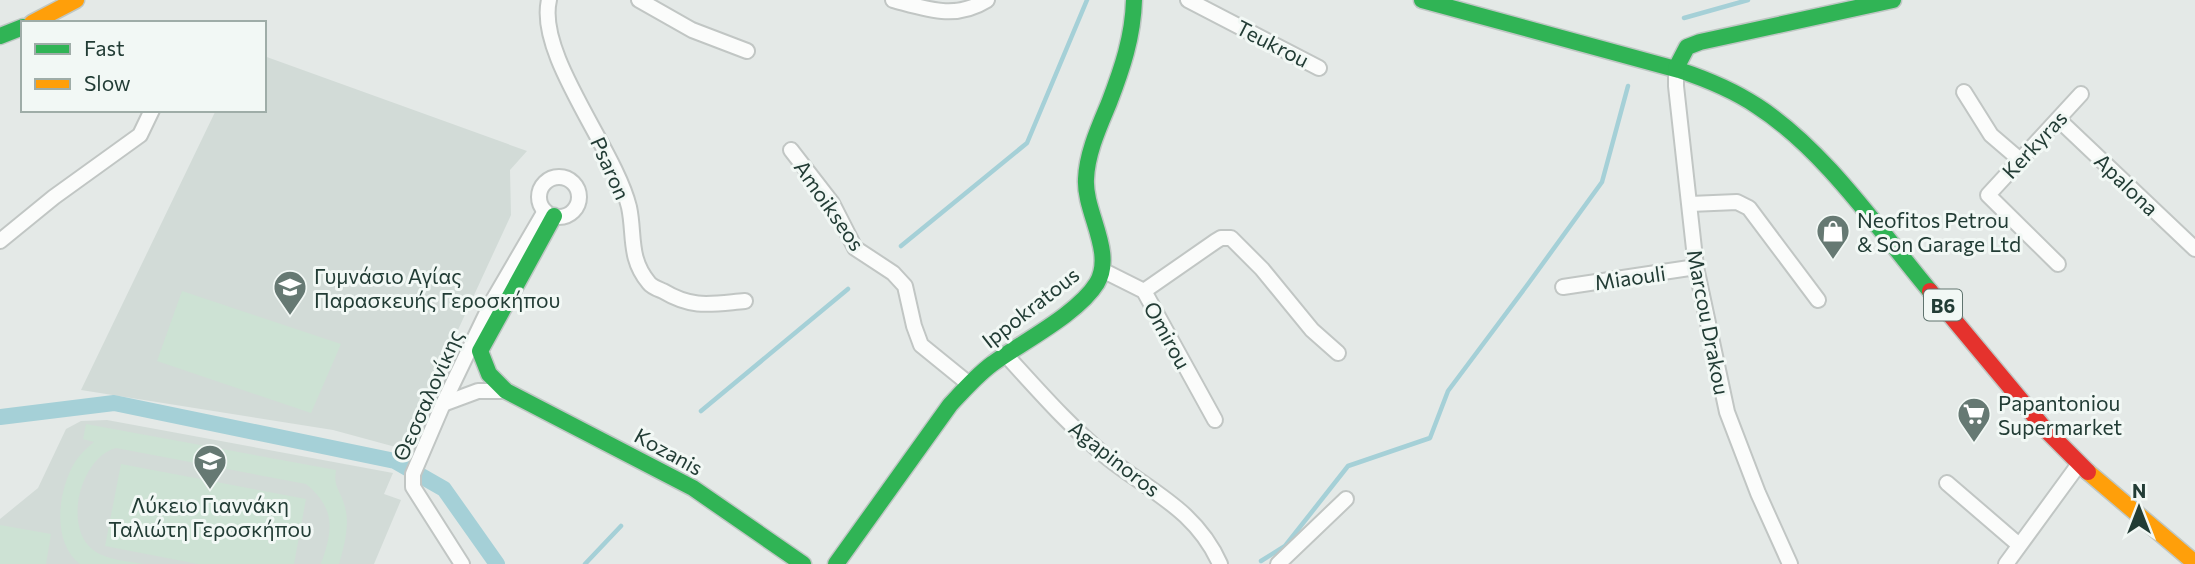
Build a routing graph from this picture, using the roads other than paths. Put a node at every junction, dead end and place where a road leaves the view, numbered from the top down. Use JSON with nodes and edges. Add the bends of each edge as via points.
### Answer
{"nodes":[{"id":1,"x":76,"y":0,"type":"edge"},
{"id":2,"x":549,"y":0,"type":"edge"},
{"id":3,"x":639,"y":0,"type":"edge"},
{"id":4,"x":893,"y":0,"type":"edge"},
{"id":5,"x":987,"y":0,"type":"edge"},
{"id":6,"x":1134,"y":0,"type":"edge"},
{"id":7,"x":1188,"y":0,"type":"edge"},
{"id":8,"x":1422,"y":0,"type":"edge"},
{"id":9,"x":1893,"y":0,"type":"edge"},
{"id":10,"x":36,"y":21,"type":"edge"},
{"id":11,"x":21,"y":28,"type":"edge"},
{"id":12,"x":0,"y":36,"type":"edge"},
{"id":13,"x":747,"y":51,"type":"dead end"},
{"id":14,"x":1319,"y":68,"type":"dead end"},
{"id":15,"x":1676,"y":68,"type":"junction"},
{"id":16,"x":1964,"y":92,"type":"dead end"},
{"id":17,"x":2081,"y":94,"type":"dead end"},
{"id":18,"x":151,"y":112,"type":"edge"},
{"id":19,"x":2059,"y":120,"type":"junction"},
{"id":20,"x":791,"y":150,"type":"dead end"},
{"id":21,"x":2019,"y":159,"type":"junction"},
{"id":22,"x":1690,"y":204,"type":"junction"},
{"id":23,"x":550,"y":214,"type":"joint"},
{"id":24,"x":0,"y":241,"type":"edge"},
{"id":25,"x":2195,"y":249,"type":"edge"},
{"id":26,"x":2058,"y":264,"type":"dead end"},
{"id":27,"x":1696,"y":267,"type":"junction"},
{"id":28,"x":1102,"y":270,"type":"junction"},
{"id":29,"x":1563,"y":287,"type":"dead end"},
{"id":30,"x":1144,"y":291,"type":"junction"},
{"id":31,"x":1818,"y":300,"type":"dead end"},
{"id":32,"x":745,"y":301,"type":"dead end"},
{"id":33,"x":480,"y":351,"type":"joint"},
{"id":34,"x":1005,"y":354,"type":"junction"},
{"id":35,"x":1338,"y":354,"type":"dead end"},
{"id":36,"x":969,"y":384,"type":"junction"},
{"id":37,"x":506,"y":391,"type":"junction"},
{"id":38,"x":443,"y":404,"type":"junction"},
{"id":39,"x":1215,"y":420,"type":"dead end"},
{"id":40,"x":2079,"y":464,"type":"junction"},
{"id":41,"x":1947,"y":484,"type":"dead end"},
{"id":42,"x":1346,"y":499,"type":"dead end"},
{"id":43,"x":2019,"y":545,"type":"junction"},
{"id":44,"x":462,"y":564,"type":"edge"},
{"id":45,"x":803,"y":564,"type":"edge"},
{"id":46,"x":836,"y":564,"type":"edge"},
{"id":47,"x":1220,"y":564,"type":"edge"},
{"id":48,"x":1278,"y":564,"type":"edge"},
{"id":49,"x":1790,"y":564,"type":"edge"},
{"id":50,"x":2006,"y":564,"type":"edge"},
{"id":51,"x":2195,"y":564,"type":"edge"}],
"edges":[{"from":1,"to":10,"type":"street"},
{"from":2,"to":32,"type":"street","name":"Psaron","via":[[549,33],[629,206],[634,256],[650,284],[681,302]]},
{"from":3,"to":13,"type":"street","via":[[692,30]]},
{"from":4,"to":5,"type":"street","via":[[940,13],[958,12]]},
{"from":6,"to":28,"type":"street","name":"Ippokratous","via":[[1126,59],[1089,155],[1086,176]]},
{"from":7,"to":14,"type":"street","name":"Teukrou"},
{"from":8,"to":15,"type":"street","number":"B6"},
{"from":9,"to":15,"type":"street","via":[[1700,41],[1687,47]]},
{"from":11,"to":12,"type":"street"},
{"from":15,"to":22,"type":"street","name":"Marcou Drakou"},
{"from":15,"to":40,"type":"street","number":"B6","via":[[1751,102],[1817,155]]},
{"from":16,"to":21,"type":"street","via":[[1992,135]]},
{"from":17,"to":19,"type":"street","name":"Kerkyras"},
{"from":18,"to":24,"type":"street","via":[[140,135]]},
{"from":19,"to":21,"type":"street","name":"Kerkyras"},
{"from":19,"to":25,"type":"street","name":"Apalona"},
{"from":20,"to":36,"type":"street","name":"Amoikseos","via":[[832,203],[855,248],[905,286],[921,345]]},
{"from":21,"to":26,"type":"street","name":"Kerkyras","via":[[1988,195]]},
{"from":22,"to":27,"type":"street","name":"Marcou Drakou"},
{"from":22,"to":31,"type":"street","via":[[1737,202],[1749,208]]},
{"from":23,"to":33,"type":"street","name":"Θεσσαλονίκης"},
{"from":23,"to":38,"type":"street","name":"Θεσσαλονίκης","via":[[492,302]]},
{"from":27,"to":29,"type":"street","name":"Miaouli"},
{"from":27,"to":49,"type":"street","name":"Marcou Drakou","via":[[1727,412]]},
{"from":28,"to":30,"type":"street","name":"Omirou"},
{"from":28,"to":34,"type":"street","name":"Ippokratous","via":[[1090,291]]},
{"from":30,"to":35,"type":"street","via":[[1216,241],[1231,238]]},
{"from":30,"to":39,"type":"street","name":"Omirou"},
{"from":33,"to":37,"type":"street","name":"Kozanis","via":[[489,378]]},
{"from":34,"to":36,"type":"street","name":"Ippokratous"},
{"from":34,"to":47,"type":"street","name":"Agapinoros","via":[[1109,459],[1190,518]]},
{"from":36,"to":46,"type":"street","name":"Ippokratous"},
{"from":37,"to":38,"type":"street","via":[[478,391]]},
{"from":37,"to":45,"type":"street","name":"Kozanis","via":[[693,488]]},
{"from":38,"to":44,"type":"street","name":"Θεσσαλονίκης","via":[[413,474],[413,484]]},
{"from":40,"to":43,"type":"street"},
{"from":40,"to":51,"type":"street","number":"B6"},
{"from":41,"to":43,"type":"street"},
{"from":42,"to":48,"type":"street"},
{"from":43,"to":50,"type":"street"}]}
